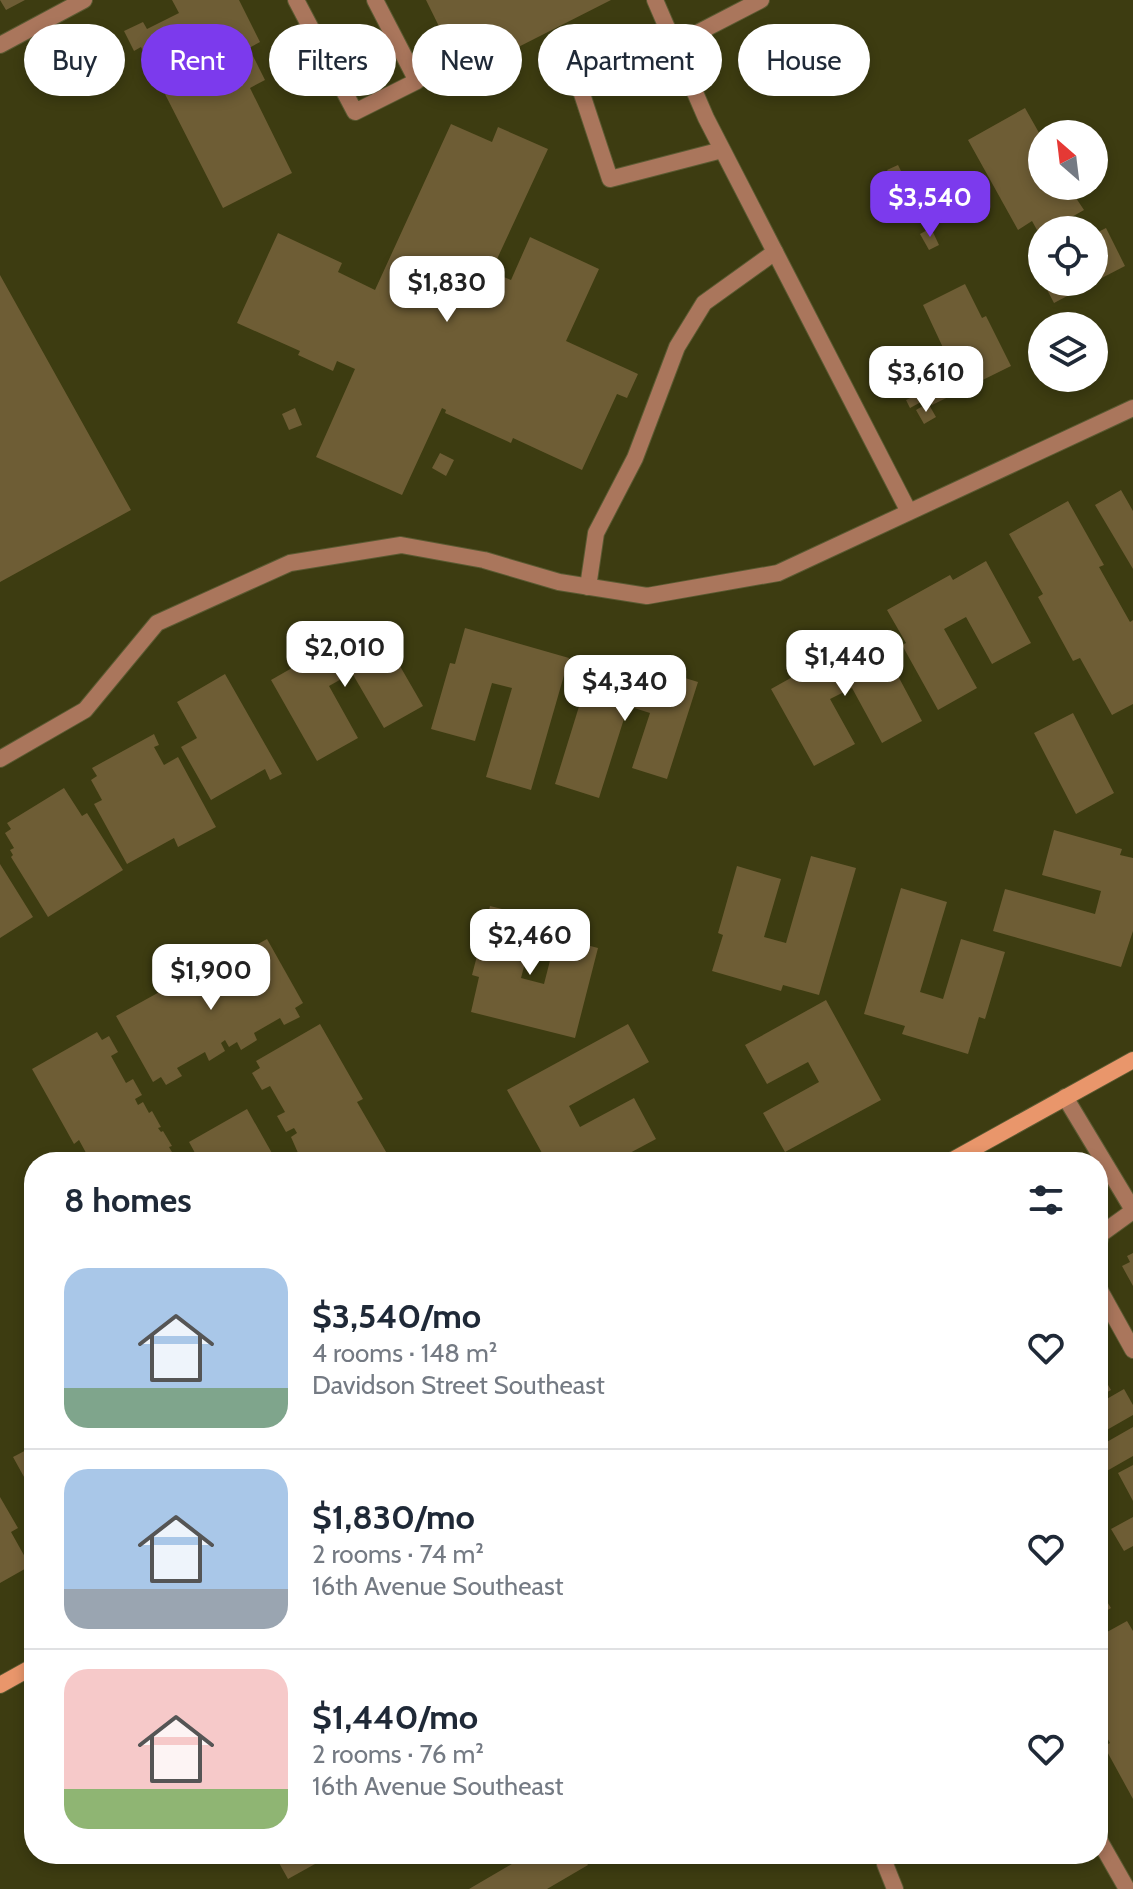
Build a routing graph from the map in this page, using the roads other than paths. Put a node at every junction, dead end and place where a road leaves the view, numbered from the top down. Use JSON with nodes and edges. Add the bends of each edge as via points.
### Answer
{"nodes":[{"id":1,"x":84,"y":0,"type":"edge"},
{"id":2,"x":296,"y":0,"type":"edge"},
{"id":3,"x":375,"y":0,"type":"edge"},
{"id":4,"x":655,"y":0,"type":"edge"},
{"id":5,"x":761,"y":0,"type":"edge"},
{"id":6,"x":665,"y":24,"type":"edge"},
{"id":7,"x":715,"y":24,"type":"edge"},
{"id":8,"x":0,"y":45,"type":"edge"},
{"id":9,"x":583,"y":96,"type":"edge"},
{"id":10,"x":697,"y":96,"type":"edge"},
{"id":11,"x":722,"y":150,"type":"junction"},
{"id":12,"x":775,"y":252,"type":"junction"},
{"id":13,"x":1133,"y":408,"type":"edge"},
{"id":14,"x":909,"y":512,"type":"junction"},
{"id":15,"x":588,"y":587,"type":"junction"},
{"id":16,"x":0,"y":759,"type":"edge"},
{"id":17,"x":1133,"y":1060,"type":"edge"},
{"id":18,"x":1065,"y":1097,"type":"junction"},
{"id":19,"x":967,"y":1152,"type":"edge"},
{"id":20,"x":1098,"y":1152,"type":"edge"},
{"id":21,"x":1108,"y":1168,"type":"edge"},
{"id":22,"x":1133,"y":1210,"type":"edge"},
{"id":23,"x":1108,"y":1229,"type":"edge"},
{"id":24,"x":1108,"y":1305,"type":"edge"},
{"id":25,"x":1133,"y":1350,"type":"edge"},
{"id":26,"x":24,"y":1672,"type":"edge"},
{"id":27,"x":0,"y":1685,"type":"edge"},
{"id":28,"x":1108,"y":1856,"type":"edge"},
{"id":29,"x":885,"y":1864,"type":"edge"},
{"id":30,"x":895,"y":1889,"type":"edge"},
{"id":31,"x":1127,"y":1889,"type":"edge"}],
"edges":[{"from":1,"to":8,"type":"street"},
{"from":2,"to":3,"type":"street","via":[[355,112],[417,81]]},
{"from":4,"to":6,"type":"street"},
{"from":5,"to":7,"type":"street"},
{"from":9,"to":11,"type":"street","via":[[610,179]]},
{"from":10,"to":11,"type":"street"},
{"from":11,"to":12,"type":"street"},
{"from":12,"to":14,"type":"street"},
{"from":12,"to":15,"type":"street","via":[[704,303],[677,347],[635,458],[596,533]]},
{"from":13,"to":14,"type":"street"},
{"from":14,"to":15,"type":"street","via":[[778,573],[647,596]]},
{"from":15,"to":16,"type":"street","via":[[401,545],[290,563],[157,623],[85,710]]},
{"from":17,"to":18,"type":"main road"},
{"from":18,"to":19,"type":"main road"},
{"from":18,"to":20,"type":"street"},
{"from":21,"to":22,"type":"street"},
{"from":22,"to":23,"type":"street"},
{"from":24,"to":25,"type":"street"},
{"from":26,"to":27,"type":"main road"},
{"from":28,"to":31,"type":"street"},
{"from":29,"to":30,"type":"street"}]}
